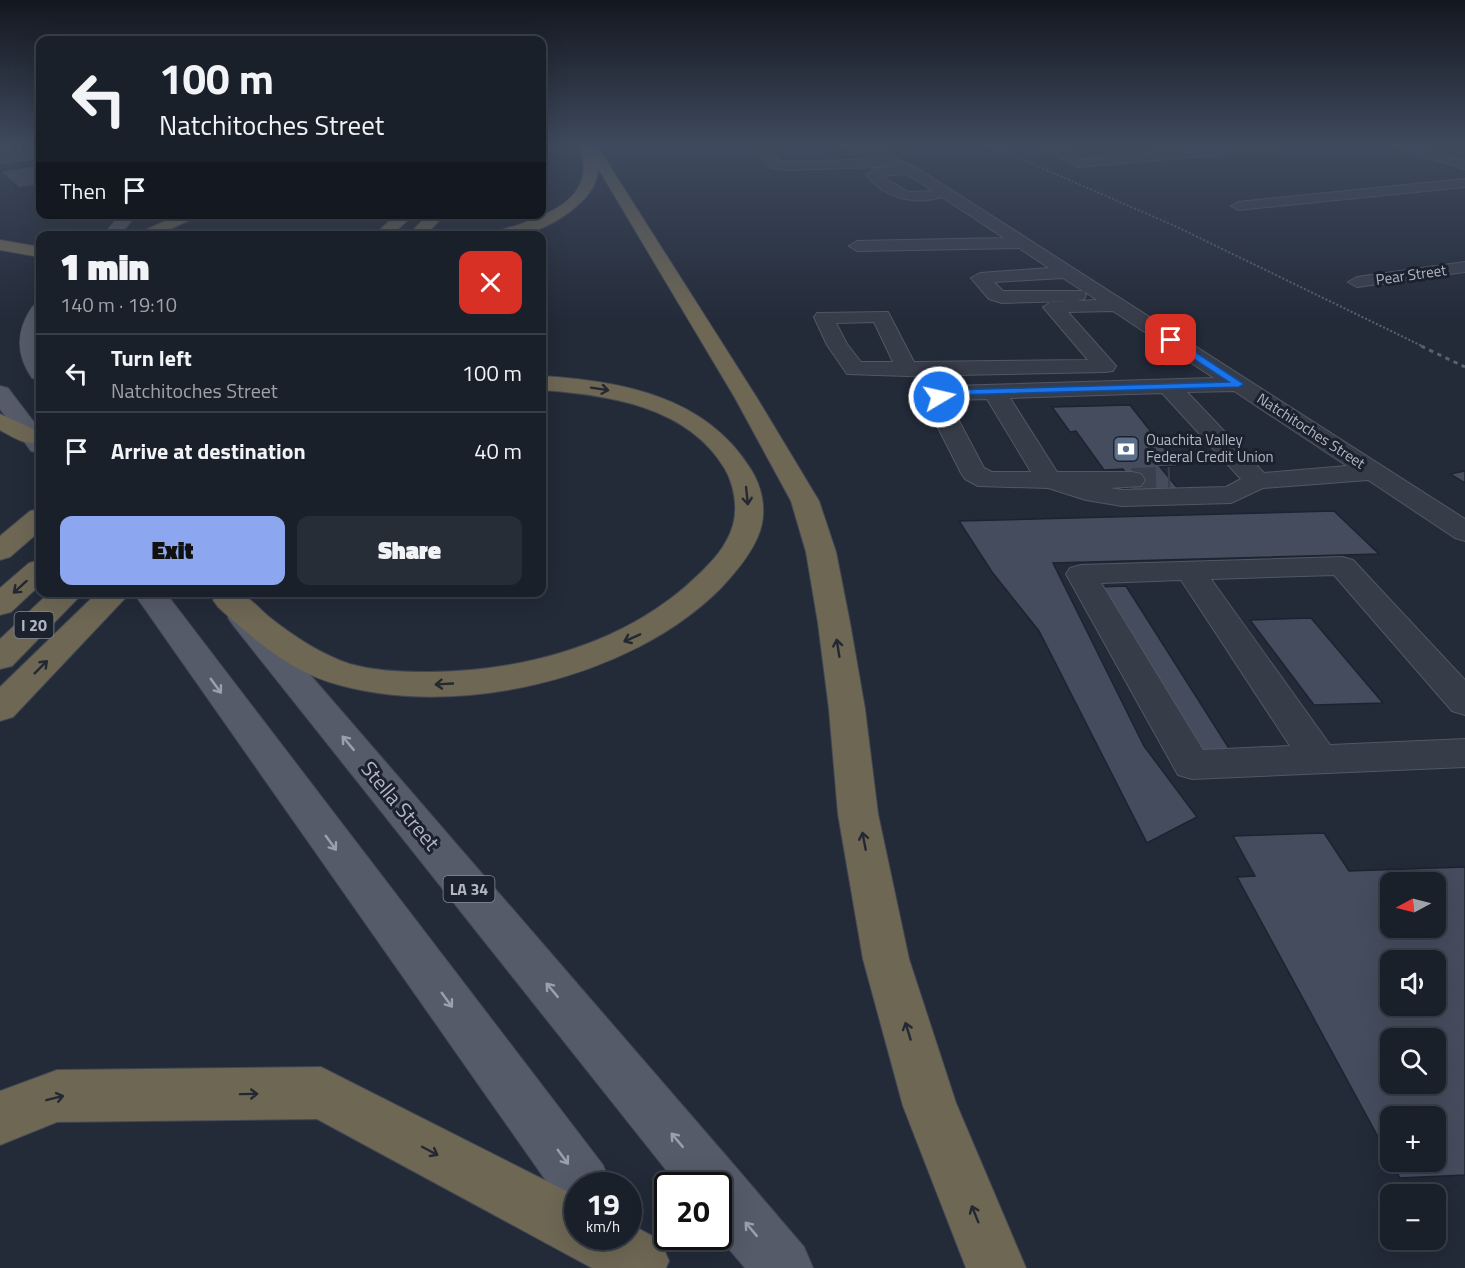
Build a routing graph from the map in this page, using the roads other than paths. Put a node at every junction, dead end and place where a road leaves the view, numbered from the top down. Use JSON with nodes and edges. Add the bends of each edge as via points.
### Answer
{"nodes":[{"id":1,"x":568,"y":205,"type":"edge"},
{"id":2,"x":627,"y":205,"type":"edge"},
{"id":3,"x":965,"y":205,"type":"edge"},
{"id":4,"x":1246,"y":205,"type":"edge"},
{"id":5,"x":1238,"y":206,"type":"dead end"},
{"id":6,"x":546,"y":218,"type":"edge"},
{"id":7,"x":125,"y":219,"type":"edge"},
{"id":8,"x":183,"y":219,"type":"edge"},
{"id":9,"x":402,"y":219,"type":"edge"},
{"id":10,"x":443,"y":219,"type":"edge"},
{"id":11,"x":544,"y":219,"type":"edge"},
{"id":12,"x":115,"y":231,"type":"edge"},
{"id":13,"x":153,"y":231,"type":"edge"},
{"id":14,"x":386,"y":231,"type":"edge"},
{"id":15,"x":423,"y":231,"type":"edge"},
{"id":16,"x":517,"y":231,"type":"edge"},
{"id":17,"x":1024,"y":243,"type":"junction"},
{"id":18,"x":0,"y":245,"type":"edge"},
{"id":19,"x":857,"y":246,"type":"dead end"},
{"id":20,"x":36,"y":251,"type":"edge"},
{"id":21,"x":1465,"y":267,"type":"edge"},
{"id":22,"x":1068,"y":272,"type":"junction"},
{"id":23,"x":1028,"y":274,"type":"junction"},
{"id":24,"x":1357,"y":282,"type":"dead end"},
{"id":25,"x":1099,"y":292,"type":"junction"},
{"id":26,"x":1052,"y":295,"type":"junction"},
{"id":27,"x":1118,"y":305,"type":"junction"},
{"id":28,"x":36,"y":322,"type":"edge"},
{"id":29,"x":1206,"y":363,"type":"junction"},
{"id":30,"x":1128,"y":365,"type":"dead end"},
{"id":31,"x":1105,"y":366,"type":"junction"},
{"id":32,"x":36,"y":368,"type":"edge"},
{"id":33,"x":907,"y":369,"type":"dead end"},
{"id":34,"x":1170,"y":375,"type":"junction"},
{"id":35,"x":546,"y":383,"type":"edge"},
{"id":36,"x":1239,"y":384,"type":"junction"},
{"id":37,"x":994,"y":391,"type":"junction"},
{"id":38,"x":0,"y":393,"type":"edge"},
{"id":39,"x":0,"y":421,"type":"edge"},
{"id":40,"x":36,"y":442,"type":"edge"},
{"id":41,"x":1372,"y":472,"type":"junction"},
{"id":42,"x":1048,"y":479,"type":"junction"},
{"id":43,"x":1170,"y":479,"type":"tunnel mouth"},
{"id":44,"x":1132,"y":480,"type":"tunnel mouth"},
{"id":45,"x":1257,"y":482,"type":"junction"},
{"id":46,"x":1230,"y":495,"type":"junction"},
{"id":47,"x":36,"y":521,"type":"edge"},
{"id":48,"x":1465,"y":532,"type":"edge"},
{"id":49,"x":0,"y":544,"type":"edge"},
{"id":50,"x":0,"y":551,"type":"edge"},
{"id":51,"x":1190,"y":571,"type":"junction"},
{"id":52,"x":36,"y":573,"type":"edge"},
{"id":53,"x":64,"y":597,"type":"edge"},
{"id":54,"x":111,"y":597,"type":"edge"},
{"id":55,"x":152,"y":597,"type":"edge"},
{"id":56,"x":228,"y":597,"type":"edge"},
{"id":57,"x":228,"y":597,"type":"edge"},
{"id":58,"x":0,"y":605,"type":"edge"},
{"id":59,"x":0,"y":658,"type":"edge"},
{"id":60,"x":1465,"y":702,"type":"edge"},
{"id":61,"x":0,"y":708,"type":"edge"},
{"id":62,"x":1465,"y":753,"type":"edge"},
{"id":63,"x":1319,"y":759,"type":"junction"},
{"id":64,"x":0,"y":1118,"type":"edge"},
{"id":65,"x":573,"y":1172,"type":"edge"},
{"id":66,"x":703,"y":1172,"type":"edge"},
{"id":67,"x":732,"y":1207,"type":"edge"},
{"id":68,"x":564,"y":1221,"type":"edge"},
{"id":69,"x":783,"y":1268,"type":"edge"},
{"id":70,"x":996,"y":1268,"type":"edge"}],
"edges":[{"from":1,"to":6,"type":"highway"},
{"from":70,"to":2,"type":"highway","one_way":true,"via":[[930,1106],[886,959],[858,814],[832,613],[821,552],[805,501]]},
{"from":3,"to":17,"type":"street","name":"Natchitoches Street"},
{"from":4,"to":5,"type":"street"},
{"from":7,"to":12,"type":"main road"},
{"from":8,"to":13,"type":"highway"},
{"from":9,"to":14,"type":"highway"},
{"from":10,"to":15,"type":"highway"},
{"from":11,"to":16,"type":"highway"},
{"from":17,"to":19,"type":"street"},
{"from":17,"to":22,"type":"street","name":"Natchitoches Street"},
{"from":18,"to":20,"type":"highway"},
{"from":21,"to":24,"type":"street","name":"Pear Street"},
{"from":22,"to":23,"type":"street"},
{"from":22,"to":25,"type":"street","name":"Natchitoches Street"},
{"from":23,"to":26,"type":"street"},
{"from":23,"to":26,"type":"street","via":[[980,278],[1002,297]]},
{"from":25,"to":26,"type":"street"},
{"from":25,"to":27,"type":"street","name":"Natchitoches Street"},
{"from":27,"to":29,"type":"street","name":"Natchitoches Street"},
{"from":27,"to":31,"type":"street","via":[[1053,307]]},
{"from":28,"to":32,"type":"main road","via":[[29,342]]},
{"from":29,"to":34,"type":"street"},
{"from":29,"to":36,"type":"street","name":"Natchitoches Street"},
{"from":30,"to":31,"type":"street"},
{"from":31,"to":33,"type":"street"},
{"from":34,"to":36,"type":"street"},
{"from":34,"to":37,"type":"street"},
{"from":34,"to":45,"type":"street"},
{"from":35,"to":56,"type":"highway","one_way":true,"via":[[616,392],[672,411],[720,441],[736,462],[748,490],[748,522],[734,553],[710,583],[681,609],[638,635],[581,659],[511,676],[418,686],[359,678],[320,667],[272,638]]},
{"from":36,"to":41,"type":"street","name":"Natchitoches Street"},
{"from":37,"to":42,"type":"street"},
{"from":37,"to":42,"type":"street","via":[[939,397],[938,404],[974,473],[987,480]]},
{"from":38,"to":40,"type":"main road"},
{"from":39,"to":40,"type":"highway"},
{"from":41,"to":45,"type":"street"},
{"from":41,"to":48,"type":"street","name":"Natchitoches Street"},
{"from":42,"to":44,"type":"street"},
{"from":42,"to":46,"type":"street","via":[[1086,492],[1122,498]]},
{"from":43,"to":46,"type":"street","via":[[1189,479]]},
{"from":45,"to":46,"type":"street"},
{"from":47,"to":49,"type":"highway"},
{"from":47,"to":50,"type":"highway"},
{"from":51,"to":60,"type":"street","via":[[1342,566]]},
{"from":51,"to":63,"type":"street"},
{"from":51,"to":63,"type":"street","via":[[1081,574],[1192,765]]},
{"from":52,"to":58,"type":"highway","number":"I 20","one_way":true},
{"from":53,"to":59,"type":"highway","number":"I 20"},
{"from":61,"to":54,"type":"highway","one_way":true},
{"from":55,"to":65,"type":"main road","one_way":true},
{"from":66,"to":57,"type":"main road","name":"Stella Street","number":"LA 34","one_way":true},
{"from":62,"to":63,"type":"street"},
{"from":64,"to":68,"type":"highway","one_way":true,"via":[[57,1096],[321,1093]]},
{"from":69,"to":67,"type":"main road","one_way":true}]}
